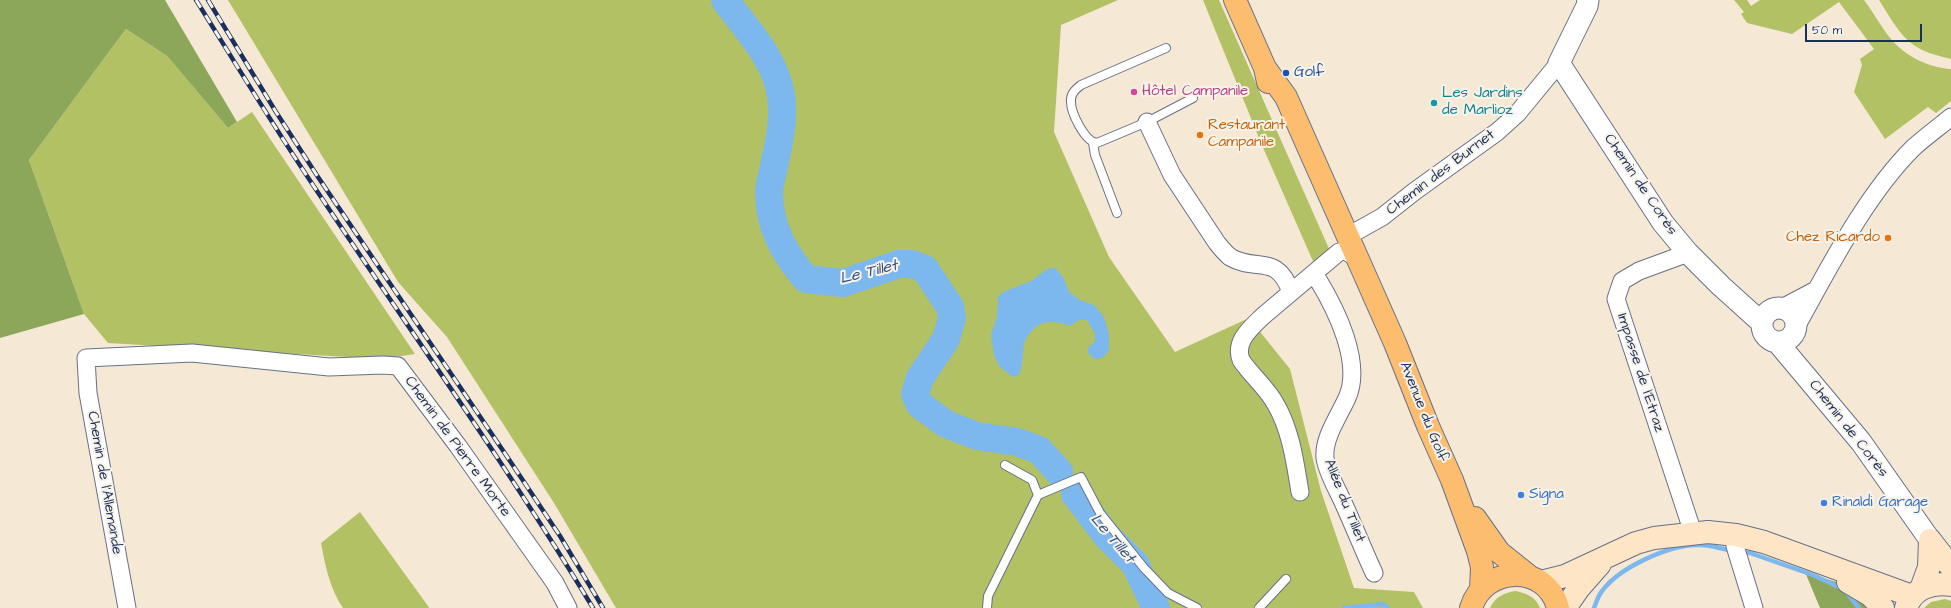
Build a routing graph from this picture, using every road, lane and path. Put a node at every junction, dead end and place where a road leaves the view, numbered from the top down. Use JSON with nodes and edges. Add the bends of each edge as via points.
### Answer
{"nodes":[{"id":1,"x":1235,"y":0,"type":"edge"},
{"id":2,"x":1588,"y":0,"type":"edge"},
{"id":3,"x":1166,"y":48,"type":"dead end"},
{"id":4,"x":1559,"y":63,"type":"junction"},
{"id":5,"x":1194,"y":98,"type":"dead end"},
{"id":6,"x":1951,"y":117,"type":"edge"},
{"id":7,"x":1147,"y":122,"type":"junction"},
{"id":8,"x":1093,"y":143,"type":"junction"},
{"id":9,"x":1118,"y":213,"type":"dead end"},
{"id":10,"x":1343,"y":244,"type":"junction"},
{"id":11,"x":1688,"y":253,"type":"junction"},
{"id":12,"x":1310,"y":277,"type":"junction"},
{"id":13,"x":1816,"y":290,"type":"junction"},
{"id":14,"x":1291,"y":292,"type":"junction"},
{"id":15,"x":1772,"y":314,"type":"junction"},
{"id":16,"x":1796,"y":329,"type":"junction"},
{"id":17,"x":1778,"y":343,"type":"junction"},
{"id":18,"x":86,"y":358,"type":"joint"},
{"id":19,"x":1800,"y":369,"type":"junction"},
{"id":20,"x":1428,"y":426,"type":"junction"},
{"id":21,"x":1005,"y":465,"type":"dead end"},
{"id":22,"x":1452,"y":480,"type":"junction"},
{"id":23,"x":1300,"y":492,"type":"dead end"},
{"id":24,"x":1038,"y":495,"type":"junction"},
{"id":25,"x":1693,"y":533,"type":"junction"},
{"id":26,"x":1930,"y":540,"type":"junction"},
{"id":27,"x":1736,"y":546,"type":"junction"},
{"id":28,"x":1605,"y":559,"type":"junction"},
{"id":29,"x":1807,"y":559,"type":"junction"},
{"id":30,"x":1951,"y":567,"type":"edge"},
{"id":31,"x":1374,"y":573,"type":"dead end"},
{"id":32,"x":1286,"y":579,"type":"dead end"},
{"id":33,"x":1535,"y":579,"type":"junction"},
{"id":34,"x":1951,"y":585,"type":"edge"},
{"id":35,"x":1481,"y":588,"type":"junction"},
{"id":36,"x":1913,"y":598,"type":"edge"},
{"id":37,"x":127,"y":608,"type":"edge"},
{"id":38,"x":568,"y":608,"type":"edge"},
{"id":39,"x":986,"y":608,"type":"edge"},
{"id":40,"x":1197,"y":608,"type":"edge"},
{"id":41,"x":1259,"y":608,"type":"edge"},
{"id":42,"x":1471,"y":608,"type":"edge"},
{"id":43,"x":1558,"y":608,"type":"edge"},
{"id":44,"x":1565,"y":608,"type":"edge"},
{"id":45,"x":1754,"y":608,"type":"edge"},
{"id":46,"x":1883,"y":608,"type":"edge"}],
"edges":[{"from":1,"to":10,"type":"main road","via":[[1265,68],[1274,107]]},
{"from":2,"to":4,"type":"street","name":"Chemin des Burnet"},
{"from":3,"to":8,"type":"lane","via":[[1081,85],[1075,90],[1071,100],[1074,114],[1086,136]]},
{"from":4,"to":10,"type":"street","name":"Chemin des Burnet","via":[[1517,114],[1497,132]]},
{"from":4,"to":11,"type":"street","name":"Chemin de Corès","via":[[1663,223]]},
{"from":5,"to":7,"type":"lane"},
{"from":6,"to":13,"type":"street","via":[[1914,148],[1892,173],[1847,237]]},
{"from":7,"to":8,"type":"lane"},
{"from":7,"to":14,"type":"street","via":[[1172,174],[1217,243],[1235,259],[1277,270],[1286,279]]},
{"from":8,"to":9,"type":"lane","via":[[1095,155]]},
{"from":10,"to":12,"type":"street","name":"Chemin des Burnet"},
{"from":10,"to":20,"type":"main road","via":[[1383,351]]},
{"from":10,"to":20,"type":"main road","name":"Avenue du Golf","via":[[1362,267],[1396,343]]},
{"from":11,"to":15,"type":"street","name":"Chemin de Corès","via":[[1733,296]]},
{"from":11,"to":25,"type":"street","name":"Impasse de l'Etraz","via":[[1639,271],[1622,281],[1616,299]]},
{"from":12,"to":14,"type":"street","name":"Chemin des Burnet"},
{"from":12,"to":31,"type":"street","name":"Allée du Tillet","via":[[1317,278],[1324,290],[1339,323],[1352,364],[1348,397],[1331,434],[1325,458]]},
{"from":13,"to":15,"type":"street"},
{"from":13,"to":16,"type":"street"},
{"from":14,"to":23,"type":"street","name":"Chemin des Burnet","via":[[1252,326],[1240,342],[1239,354],[1245,366],[1270,395],[1280,415],[1290,441]]},
{"from":15,"to":16,"type":"street","via":[[1791,313]]},
{"from":15,"to":17,"type":"street","via":[[1764,334]]},
{"from":16,"to":17,"type":"street","via":[[1788,340]]},
{"from":16,"to":19,"type":"street","name":"Chemin de Corès"},
{"from":17,"to":19,"type":"street","name":"Chemin de Corès"},
{"from":18,"to":37,"type":"street","name":"Chemin de l'Allemande","via":[[88,393]]},
{"from":18,"to":38,"type":"street","name":"Chemin de Pierre Morte","via":[[192,353],[329,367],[398,366],[555,583]]},
{"from":19,"to":26,"type":"street","name":"Chemin de Corès","via":[[1861,442]]},
{"from":20,"to":22,"type":"main road","name":"Avenue du Golf"},
{"from":21,"to":24,"type":"lane","via":[[1032,480]]},
{"from":22,"to":33,"type":"main road","name":"Avenue du Golf","via":[[1499,552]]},
{"from":22,"to":35,"type":"main road","name":"Avenue du Golf","via":[[1478,551],[1482,567]]},
{"from":24,"to":39,"type":"lane","via":[[988,596]]},
{"from":24,"to":40,"type":"lane","via":[[1081,477],[1100,514],[1144,568],[1168,594]]},
{"from":25,"to":27,"type":"main road","via":[[1708,532]]},
{"from":25,"to":28,"type":"main road","via":[[1636,543]]},
{"from":26,"to":30,"type":"main road","name":"Chemin de Corès"},
{"from":26,"to":36,"type":"main road","via":[[1929,567]]},
{"from":27,"to":29,"type":"main road","via":[[1764,542]]},
{"from":27,"to":45,"type":"street"},
{"from":28,"to":33,"type":"main road","via":[[1565,576]]},
{"from":28,"to":44,"type":"main road"},
{"from":29,"to":36,"type":"main road"},
{"from":29,"to":46,"type":"main road","via":[[1870,595]]},
{"from":32,"to":41,"type":"lane"},
{"from":33,"to":35,"type":"main road","via":[[1516,574],[1503,576],[1491,580]]},
{"from":33,"to":43,"type":"main road","name":"Avenue du Golf","via":[[1550,591]]},
{"from":34,"to":36,"type":"main road","via":[[1931,584]]},
{"from":35,"to":42,"type":"main road"}]}
